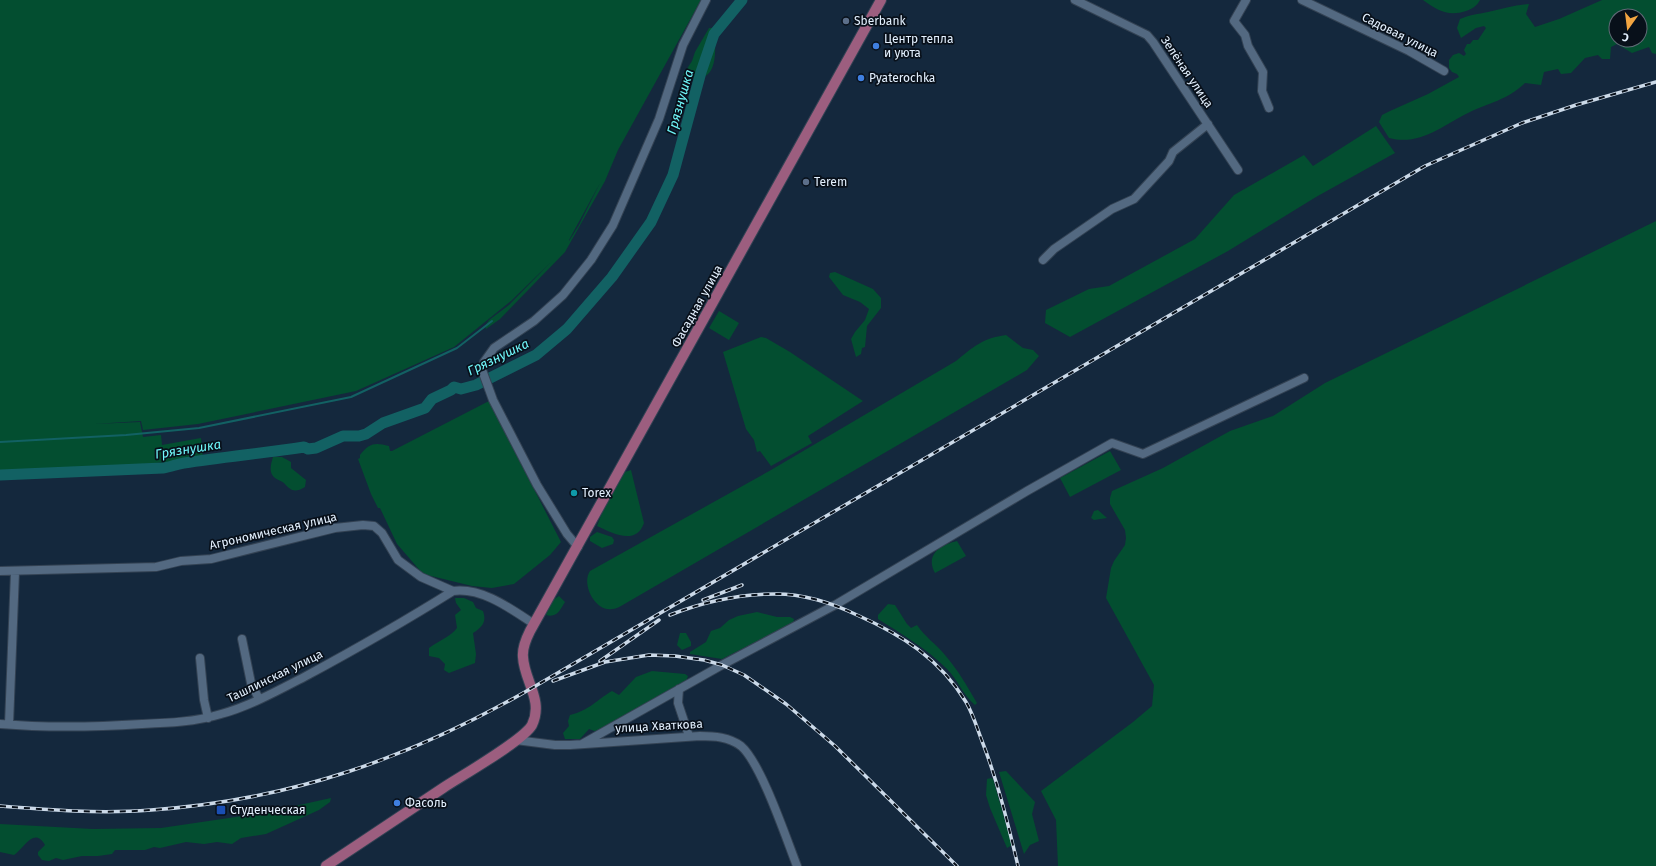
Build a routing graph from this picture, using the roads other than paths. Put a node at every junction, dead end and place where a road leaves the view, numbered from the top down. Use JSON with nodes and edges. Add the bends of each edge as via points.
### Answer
{"nodes":[{"id":1,"x":706,"y":0,"type":"edge"},
{"id":2,"x":881,"y":0,"type":"edge"},
{"id":3,"x":1075,"y":0,"type":"edge"},
{"id":4,"x":1246,"y":0,"type":"edge"},
{"id":5,"x":1302,"y":0,"type":"edge"},
{"id":6,"x":1444,"y":71,"type":"dead end"},
{"id":7,"x":1269,"y":108,"type":"dead end"},
{"id":8,"x":1208,"y":124,"type":"junction"},
{"id":9,"x":1238,"y":170,"type":"dead end"},
{"id":10,"x":1043,"y":260,"type":"dead end"},
{"id":11,"x":1304,"y":378,"type":"dead end"},
{"id":12,"x":578,"y":547,"type":"junction"},
{"id":13,"x":0,"y":571,"type":"edge"},
{"id":14,"x":15,"y":572,"type":"junction"},
{"id":15,"x":453,"y":591,"type":"junction"},
{"id":16,"x":534,"y":624,"type":"junction"},
{"id":17,"x":242,"y":639,"type":"dead end"},
{"id":18,"x":200,"y":658,"type":"dead end"},
{"id":19,"x":679,"y":689,"type":"junction"},
{"id":20,"x":259,"y":699,"type":"junction"},
{"id":21,"x":208,"y":718,"type":"junction"},
{"id":22,"x":4,"y":724,"type":"edge"},
{"id":23,"x":689,"y":736,"type":"junction"},
{"id":24,"x":516,"y":740,"type":"junction"},
{"id":25,"x":582,"y":744,"type":"junction"},
{"id":26,"x":326,"y":866,"type":"edge"},
{"id":27,"x":798,"y":866,"type":"edge"}],
"edges":[{"from":1,"to":12,"type":"street","via":[[683,45],[645,154],[602,242],[563,295],[534,321],[494,348],[484,362],[482,370],[493,400],[537,485],[567,534]]},
{"from":2,"to":12,"type":"main road","name":"Фасадная улица"},
{"from":3,"to":8,"type":"street","name":"Зелёная улица","via":[[1147,36]]},
{"from":4,"to":7,"type":"street","via":[[1234,21],[1263,72],[1262,91]]},
{"from":5,"to":6,"type":"street","name":"Садовая улица","via":[[1409,51]]},
{"from":8,"to":9,"type":"street","name":"Зелёная улица"},
{"from":8,"to":10,"type":"street","via":[[1173,152],[1170,161],[1134,199],[1112,209],[1054,249]]},
{"from":11,"to":19,"type":"street","via":[[1143,454],[1112,443],[835,605]]},
{"from":12,"to":16,"type":"main road","name":"Фасадная улица"},
{"from":13,"to":14,"type":"street","name":"Агрономическая улица"},
{"from":14,"to":15,"type":"street","name":"Агрономическая улица","via":[[156,567],[181,561],[211,559],[335,528],[363,525],[374,526],[382,533],[398,560],[421,577]]},
{"from":14,"to":22,"type":"street"},
{"from":15,"to":16,"type":"street","via":[[474,592],[496,601]]},
{"from":15,"to":20,"type":"street","name":"Ташлинская улица","via":[[332,662]]},
{"from":16,"to":24,"type":"main road","name":"Фасадная улица","via":[[525,644],[523,656],[524,669],[534,692],[536,710],[531,726]]},
{"from":17,"to":20,"type":"street","via":[[251,683]]},
{"from":18,"to":21,"type":"street"},
{"from":19,"to":23,"type":"street","via":[[678,704]]},
{"from":19,"to":25,"type":"street"},
{"from":20,"to":21,"type":"street","name":"Ташлинская улица"},
{"from":21,"to":22,"type":"street","name":"Ташлинская улица","via":[[70,727]]},
{"from":23,"to":25,"type":"street","name":"улица Хваткова"},
{"from":23,"to":27,"type":"street","name":"улица Хваткова","via":[[725,738],[747,752],[756,764]]},
{"from":24,"to":25,"type":"street","name":"улица Хваткова","via":[[556,745]]},
{"from":24,"to":26,"type":"main road","name":"Фасадная улица"}]}
